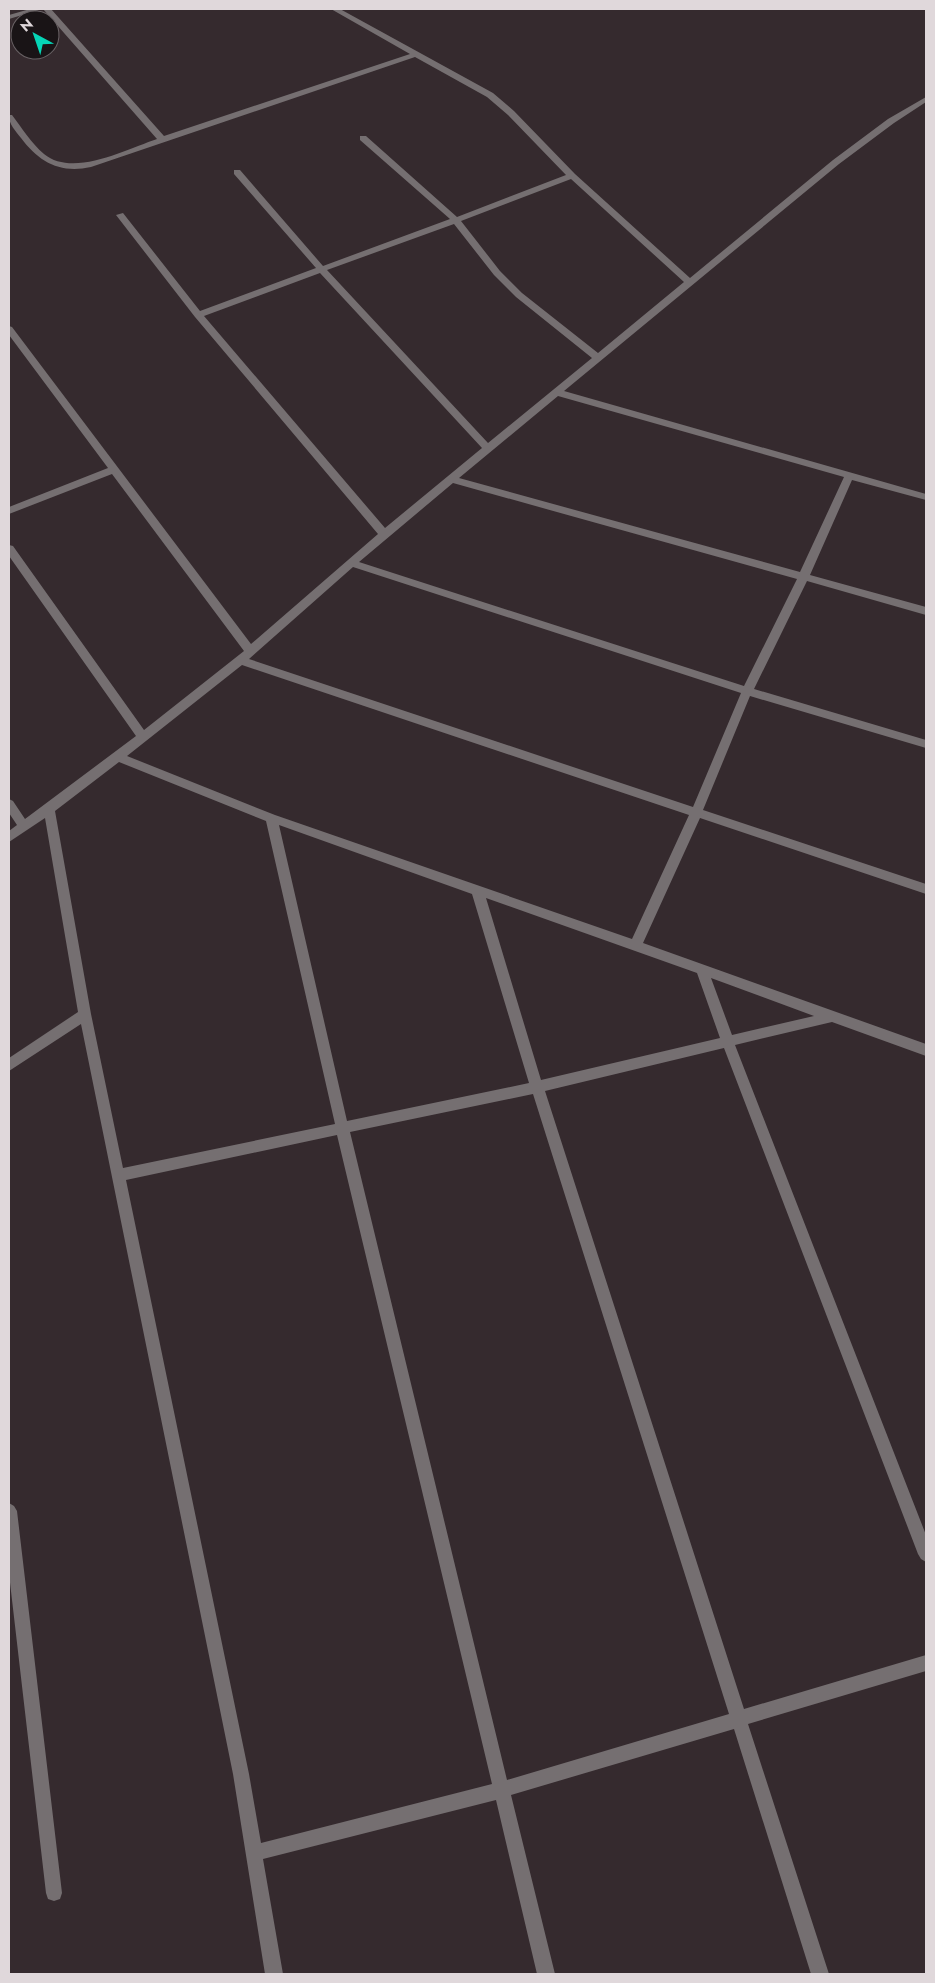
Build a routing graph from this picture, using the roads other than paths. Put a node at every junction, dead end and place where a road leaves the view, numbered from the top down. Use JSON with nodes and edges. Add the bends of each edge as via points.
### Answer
{"nodes":[{"id":1,"x":38,"y":9,"type":"edge"},
{"id":2,"x":48,"y":9,"type":"edge"},
{"id":3,"x":335,"y":9,"type":"edge"},
{"id":4,"x":9,"y":17,"type":"edge"},
{"id":5,"x":416,"y":54,"type":"junction"},
{"id":6,"x":926,"y":99,"type":"edge"},
{"id":7,"x":9,"y":117,"type":"edge"},
{"id":8,"x":363,"y":138,"type":"dead end"},
{"id":9,"x":164,"y":140,"type":"junction"},
{"id":10,"x":237,"y":172,"type":"dead end"},
{"id":11,"x":572,"y":176,"type":"junction"},
{"id":12,"x":120,"y":215,"type":"dead end"},
{"id":13,"x":456,"y":220,"type":"junction"},
{"id":14,"x":322,"y":270,"type":"junction"},
{"id":15,"x":689,"y":282,"type":"junction"},
{"id":16,"x":198,"y":315,"type":"junction"},
{"id":17,"x":9,"y":329,"type":"edge"},
{"id":18,"x":597,"y":357,"type":"junction"},
{"id":19,"x":555,"y":392,"type":"junction"},
{"id":20,"x":488,"y":448,"type":"junction"},
{"id":21,"x":112,"y":470,"type":"junction"},
{"id":22,"x":850,"y":476,"type":"junction"},
{"id":23,"x":452,"y":479,"type":"junction"},
{"id":24,"x":926,"y":497,"type":"edge"},
{"id":25,"x":9,"y":511,"type":"edge"},
{"id":26,"x":384,"y":534,"type":"junction"},
{"id":27,"x":9,"y":549,"type":"edge"},
{"id":28,"x":352,"y":563,"type":"junction"},
{"id":29,"x":804,"y":576,"type":"junction"},
{"id":30,"x":926,"y":611,"type":"edge"},
{"id":31,"x":249,"y":650,"type":"junction"},
{"id":32,"x":240,"y":660,"type":"junction"},
{"id":33,"x":747,"y":691,"type":"junction"},
{"id":34,"x":143,"y":737,"type":"junction"},
{"id":35,"x":926,"y":744,"type":"edge"},
{"id":36,"x":118,"y":757,"type":"junction"},
{"id":37,"x":9,"y":804,"type":"edge"},
{"id":38,"x":49,"y":810,"type":"junction"},
{"id":39,"x":697,"y":811,"type":"junction"},
{"id":40,"x":271,"y":818,"type":"junction"},
{"id":41,"x":24,"y":827,"type":"junction"},
{"id":42,"x":9,"y":837,"type":"edge"},
{"id":43,"x":926,"y":889,"type":"edge"},
{"id":44,"x":477,"y":890,"type":"junction"},
{"id":45,"x":635,"y":946,"type":"junction"},
{"id":46,"x":702,"y":969,"type":"junction"},
{"id":47,"x":85,"y":1014,"type":"junction"},
{"id":48,"x":832,"y":1018,"type":"junction"},
{"id":49,"x":728,"y":1042,"type":"junction"},
{"id":50,"x":926,"y":1050,"type":"edge"},
{"id":51,"x":9,"y":1065,"type":"edge"},
{"id":52,"x":537,"y":1087,"type":"junction"},
{"id":53,"x":342,"y":1127,"type":"junction"},
{"id":54,"x":118,"y":1175,"type":"junction"},
{"id":55,"x":9,"y":1511,"type":"edge"},
{"id":56,"x":926,"y":1554,"type":"edge"},
{"id":57,"x":926,"y":1662,"type":"edge"},
{"id":58,"x":740,"y":1719,"type":"junction"},
{"id":59,"x":501,"y":1790,"type":"junction"},
{"id":60,"x":254,"y":1853,"type":"junction"},
{"id":61,"x":54,"y":1893,"type":"dead end"},
{"id":62,"x":274,"y":1974,"type":"edge"},
{"id":63,"x":546,"y":1974,"type":"edge"},
{"id":64,"x":820,"y":1974,"type":"edge"}],
"edges":[{"from":1,"to":4,"type":"street"},
{"from":2,"to":9,"type":"street"},
{"from":3,"to":5,"type":"street"},
{"from":5,"to":9,"type":"street"},
{"from":5,"to":11,"type":"street","via":[[490,95]]},
{"from":6,"to":15,"type":"street","via":[[836,162]]},
{"from":7,"to":9,"type":"street","via":[[44,160],[70,169]]},
{"from":8,"to":13,"type":"street"},
{"from":10,"to":14,"type":"street"},
{"from":11,"to":13,"type":"street"},
{"from":11,"to":15,"type":"street"},
{"from":12,"to":16,"type":"street"},
{"from":13,"to":14,"type":"street"},
{"from":13,"to":18,"type":"street","via":[[497,272],[520,295]]},
{"from":14,"to":16,"type":"street"},
{"from":14,"to":20,"type":"street"},
{"from":15,"to":18,"type":"street"},
{"from":16,"to":26,"type":"street"},
{"from":17,"to":21,"type":"street"},
{"from":18,"to":19,"type":"street"},
{"from":19,"to":20,"type":"street"},
{"from":19,"to":22,"type":"street"},
{"from":20,"to":23,"type":"street"},
{"from":21,"to":25,"type":"street"},
{"from":21,"to":31,"type":"street"},
{"from":22,"to":24,"type":"street"},
{"from":22,"to":29,"type":"street"},
{"from":23,"to":26,"type":"street"},
{"from":23,"to":29,"type":"street"},
{"from":26,"to":28,"type":"street"},
{"from":27,"to":34,"type":"street"},
{"from":28,"to":31,"type":"street"},
{"from":28,"to":33,"type":"street"},
{"from":29,"to":30,"type":"street"},
{"from":29,"to":33,"type":"street"},
{"from":31,"to":32,"type":"street"},
{"from":32,"to":34,"type":"street"},
{"from":32,"to":39,"type":"street"},
{"from":33,"to":35,"type":"street"},
{"from":33,"to":39,"type":"street"},
{"from":34,"to":36,"type":"street"},
{"from":36,"to":38,"type":"street"},
{"from":36,"to":40,"type":"street"},
{"from":37,"to":41,"type":"street"},
{"from":38,"to":41,"type":"street"},
{"from":38,"to":47,"type":"street"},
{"from":39,"to":43,"type":"street"},
{"from":39,"to":45,"type":"street"},
{"from":40,"to":44,"type":"street"},
{"from":40,"to":53,"type":"street"},
{"from":41,"to":42,"type":"street"},
{"from":44,"to":45,"type":"street"},
{"from":44,"to":52,"type":"street"},
{"from":45,"to":46,"type":"street"},
{"from":46,"to":48,"type":"street"},
{"from":46,"to":49,"type":"street"},
{"from":47,"to":51,"type":"street"},
{"from":47,"to":54,"type":"street"},
{"from":48,"to":49,"type":"street"},
{"from":48,"to":50,"type":"street"},
{"from":49,"to":52,"type":"street"},
{"from":49,"to":56,"type":"street"},
{"from":52,"to":53,"type":"street"},
{"from":52,"to":58,"type":"street"},
{"from":53,"to":54,"type":"street"},
{"from":53,"to":59,"type":"street"},
{"from":54,"to":60,"type":"street","via":[[241,1774]]},
{"from":55,"to":61,"type":"street"},
{"from":57,"to":58,"type":"street"},
{"from":58,"to":59,"type":"street"},
{"from":58,"to":64,"type":"street"},
{"from":59,"to":60,"type":"street"},
{"from":59,"to":63,"type":"street"},
{"from":60,"to":62,"type":"street"}]}
